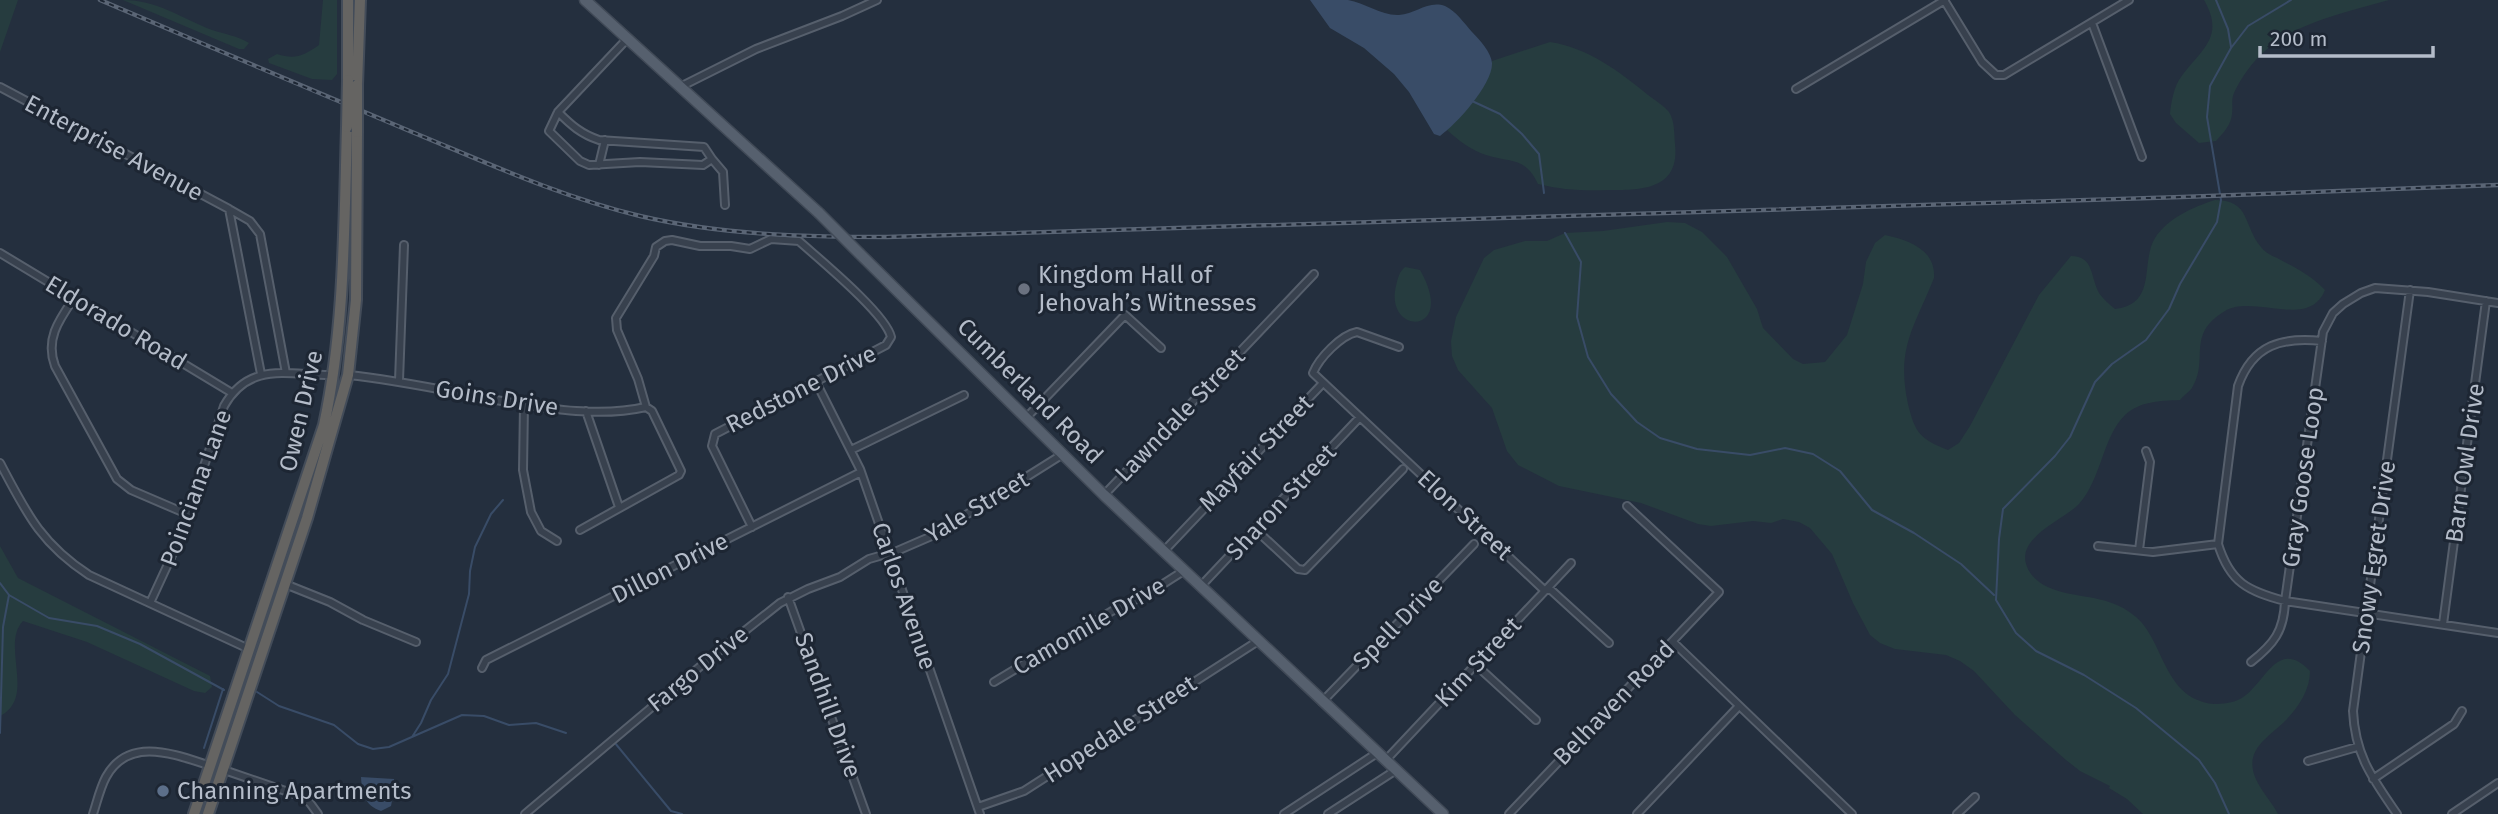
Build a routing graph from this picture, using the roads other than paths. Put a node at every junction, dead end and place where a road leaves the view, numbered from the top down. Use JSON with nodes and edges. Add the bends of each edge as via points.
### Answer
{"nodes":[{"id":1,"x":348,"y":0,"type":"edge"},
{"id":2,"x":360,"y":0,"type":"edge"},
{"id":3,"x":585,"y":0,"type":"edge"},
{"id":4,"x":877,"y":0,"type":"edge"},
{"id":5,"x":1944,"y":0,"type":"edge"},
{"id":6,"x":2129,"y":0,"type":"edge"},
{"id":7,"x":2092,"y":23,"type":"junction"},
{"id":8,"x":626,"y":39,"type":"junction"},
{"id":9,"x":352,"y":82,"type":"junction"},
{"id":10,"x":0,"y":87,"type":"edge"},
{"id":11,"x":680,"y":87,"type":"junction"},
{"id":12,"x":1796,"y":89,"type":"dead end"},
{"id":13,"x":558,"y":112,"type":"junction"},
{"id":14,"x":352,"y":129,"type":"junction"},
{"id":15,"x":605,"y":140,"type":"junction"},
{"id":16,"x":2142,"y":157,"type":"dead end"},
{"id":17,"x":712,"y":159,"type":"junction"},
{"id":18,"x":599,"y":165,"type":"junction"},
{"id":19,"x":724,"y":205,"type":"dead end"},
{"id":20,"x":229,"y":209,"type":"junction"},
{"id":21,"x":404,"y":245,"type":"dead end"},
{"id":22,"x":0,"y":253,"type":"edge"},
{"id":23,"x":1314,"y":274,"type":"dead end"},
{"id":24,"x":2410,"y":290,"type":"junction"},
{"id":25,"x":74,"y":298,"type":"junction"},
{"id":26,"x":2486,"y":301,"type":"junction"},
{"id":27,"x":342,"y":303,"type":"junction"},
{"id":28,"x":2498,"y":303,"type":"edge"},
{"id":29,"x":2322,"y":341,"type":"junction"},
{"id":30,"x":1399,"y":347,"type":"dead end"},
{"id":31,"x":1161,"y":348,"type":"dead end"},
{"id":32,"x":286,"y":373,"type":"junction"},
{"id":33,"x":261,"y":374,"type":"junction"},
{"id":34,"x":348,"y":374,"type":"junction"},
{"id":35,"x":333,"y":376,"type":"junction"},
{"id":36,"x":399,"y":381,"type":"junction"},
{"id":37,"x":816,"y":382,"type":"junction"},
{"id":38,"x":1323,"y":383,"type":"junction"},
{"id":39,"x":232,"y":393,"type":"junction"},
{"id":40,"x":964,"y":395,"type":"dead end"},
{"id":41,"x":524,"y":405,"type":"junction"},
{"id":42,"x":646,"y":407,"type":"junction"},
{"id":43,"x":586,"y":411,"type":"junction"},
{"id":44,"x":1360,"y":417,"type":"junction"},
{"id":45,"x":1026,"y":418,"type":"junction"},
{"id":46,"x":329,"y":442,"type":"junction"},
{"id":47,"x":851,"y":450,"type":"junction"},
{"id":48,"x":2146,"y":451,"type":"dead end"},
{"id":49,"x":1063,"y":454,"type":"junction"},
{"id":50,"x":0,"y":463,"type":"edge"},
{"id":51,"x":1403,"y":469,"type":"dead end"},
{"id":52,"x":861,"y":472,"type":"junction"},
{"id":53,"x":1104,"y":495,"type":"junction"},
{"id":54,"x":1626,"y":506,"type":"dead end"},
{"id":55,"x":619,"y":507,"type":"junction"},
{"id":56,"x":187,"y":514,"type":"junction"},
{"id":57,"x":752,"y":527,"type":"junction"},
{"id":58,"x":1255,"y":529,"type":"junction"},
{"id":59,"x":580,"y":530,"type":"dead end"},
{"id":60,"x":556,"y":541,"type":"dead end"},
{"id":61,"x":1474,"y":544,"type":"dead end"},
{"id":62,"x":2218,"y":544,"type":"junction"},
{"id":63,"x":2098,"y":546,"type":"dead end"},
{"id":64,"x":2139,"y":550,"type":"junction"},
{"id":65,"x":1164,"y":551,"type":"junction"},
{"id":66,"x":889,"y":553,"type":"junction"},
{"id":67,"x":1571,"y":563,"type":"dead end"},
{"id":68,"x":1185,"y":570,"type":"junction"},
{"id":69,"x":285,"y":584,"type":"junction"},
{"id":70,"x":1201,"y":586,"type":"junction"},
{"id":71,"x":1547,"y":589,"type":"junction"},
{"id":72,"x":789,"y":597,"type":"junction"},
{"id":73,"x":2286,"y":601,"type":"junction"},
{"id":74,"x":150,"y":603,"type":"junction"},
{"id":75,"x":2366,"y":613,"type":"junction"},
{"id":76,"x":2443,"y":624,"type":"junction"},
{"id":77,"x":2498,"y":633,"type":"edge"},
{"id":78,"x":1258,"y":641,"type":"junction"},
{"id":79,"x":416,"y":642,"type":"dead end"},
{"id":80,"x":1673,"y":642,"type":"junction"},
{"id":81,"x":1609,"y":643,"type":"dead end"},
{"id":82,"x":249,"y":649,"type":"junction"},
{"id":83,"x":2251,"y":662,"type":"dead end"},
{"id":84,"x":1476,"y":665,"type":"junction"},
{"id":85,"x":482,"y":668,"type":"dead end"},
{"id":86,"x":994,"y":682,"type":"dead end"},
{"id":87,"x":233,"y":700,"type":"junction"},
{"id":88,"x":1322,"y":702,"type":"junction"},
{"id":89,"x":1739,"y":706,"type":"junction"},
{"id":90,"x":2462,"y":711,"type":"dead end"},
{"id":91,"x":1536,"y":720,"type":"dead end"},
{"id":92,"x":2357,"y":747,"type":"junction"},
{"id":93,"x":1377,"y":753,"type":"junction"},
{"id":94,"x":1385,"y":761,"type":"junction"},
{"id":95,"x":2308,"y":761,"type":"dead end"},
{"id":96,"x":211,"y":766,"type":"junction"},
{"id":97,"x":223,"y":770,"type":"junction"},
{"id":98,"x":1396,"y":770,"type":"junction"},
{"id":99,"x":2373,"y":779,"type":"junction"},
{"id":100,"x":2498,"y":783,"type":"edge"},
{"id":101,"x":1976,"y":797,"type":"dead end"},
{"id":102,"x":979,"y":810,"type":"edge"},
{"id":103,"x":2395,"y":813,"type":"edge"},
{"id":104,"x":93,"y":814,"type":"edge"},
{"id":105,"x":194,"y":814,"type":"edge"},
{"id":106,"x":203,"y":814,"type":"edge"},
{"id":107,"x":208,"y":814,"type":"edge"},
{"id":108,"x":318,"y":814,"type":"edge"},
{"id":109,"x":525,"y":814,"type":"edge"},
{"id":110,"x":866,"y":814,"type":"edge"},
{"id":111,"x":1284,"y":814,"type":"edge"},
{"id":112,"x":1328,"y":814,"type":"edge"},
{"id":113,"x":1443,"y":814,"type":"edge"},
{"id":114,"x":1509,"y":814,"type":"edge"},
{"id":115,"x":1637,"y":814,"type":"edge"},
{"id":116,"x":1852,"y":814,"type":"edge"},
{"id":117,"x":1957,"y":814,"type":"edge"},
{"id":118,"x":2452,"y":814,"type":"edge"}],
"edges":[{"from":1,"to":9,"type":"highway","name":"Owen Drive"},
{"from":2,"to":9,"type":"highway","name":"Owen Drive"},
{"from":3,"to":8,"type":"main road","name":"Cumberland Road"},
{"from":4,"to":11,"type":"street","via":[[756,49]]},
{"from":5,"to":7,"type":"street","via":[[1982,62],[1996,75],[2004,75]]},
{"from":5,"to":12,"type":"street"},
{"from":6,"to":7,"type":"street"},
{"from":7,"to":16,"type":"street"},
{"from":8,"to":11,"type":"main road","name":"Cumberland Road"},
{"from":8,"to":13,"type":"street"},
{"from":9,"to":14,"type":"highway","name":"Owen Drive","bridge":true},
{"from":10,"to":20,"type":"street","name":"Enterprise Avenue"},
{"from":11,"to":45,"type":"main road","name":"Cumberland Road","bridge":true,"via":[[819,214]]},
{"from":13,"to":15,"type":"street","via":[[584,135]]},
{"from":13,"to":18,"type":"street","via":[[549,131],[580,161]]},
{"from":14,"to":27,"type":"highway","name":"Owen Drive"},
{"from":14,"to":34,"type":"highway","name":"Owen Drive","via":[[356,300]]},
{"from":15,"to":17,"type":"street","via":[[705,147]]},
{"from":15,"to":18,"type":"street"},
{"from":17,"to":18,"type":"street","via":[[702,165]]},
{"from":17,"to":19,"type":"street","via":[[723,172]]},
{"from":20,"to":32,"type":"street","name":"Enterprise Avenue","via":[[250,220],[260,234]]},
{"from":20,"to":33,"type":"street","name":"Enterprise Avenue"},
{"from":21,"to":36,"type":"street"},
{"from":22,"to":25,"type":"street","name":"Eldorado Road"},
{"from":23,"to":53,"type":"street","name":"Lawndale Street"},
{"from":24,"to":26,"type":"street","name":"Gray Goose Loop"},
{"from":24,"to":29,"type":"street","name":"Gray Goose Loop","via":[[2375,288],[2361,293],[2333,313]]},
{"from":24,"to":75,"type":"street","name":"Snowy Egret Drive"},
{"from":25,"to":39,"type":"street","name":"Eldorado Road"},
{"from":25,"to":56,"type":"street","via":[[52,335],[55,366],[117,479],[131,490]]},
{"from":26,"to":28,"type":"street","name":"Gray Goose Loop"},
{"from":26,"to":76,"type":"street","name":"Barn Owl Drive"},
{"from":27,"to":34,"type":"highway","via":[[347,315],[340,365]]},
{"from":27,"to":35,"type":"highway","name":"Owen Drive"},
{"from":29,"to":62,"type":"street","via":[[2281,341],[2252,359],[2243,371]]},
{"from":29,"to":73,"type":"street","name":"Gray Goose Loop"},
{"from":30,"to":38,"type":"street","name":"Mayfair Street","via":[[1357,332],[1347,335],[1314,370]]},
{"from":31,"to":45,"type":"street","via":[[1125,315]]},
{"from":32,"to":33,"type":"street"},
{"from":32,"to":35,"type":"street"},
{"from":33,"to":39,"type":"street","name":"Poinciana Lane"},
{"from":34,"to":36,"type":"street","name":"Goins Drive"},
{"from":34,"to":46,"type":"highway","name":"Owen Drive"},
{"from":35,"to":46,"type":"highway","via":[[337,387],[326,435]]},
{"from":35,"to":82,"type":"highway","name":"Owen Drive","via":[[315,455]]},
{"from":36,"to":41,"type":"street","name":"Goins Drive"},
{"from":37,"to":42,"type":"street","name":"Redstone Drive","via":[[886,345],[891,337],[877,315],[827,266],[799,241],[771,239],[750,249],[665,241],[656,247],[616,318]]},
{"from":37,"to":47,"type":"street","name":"Carlos Avenue"},
{"from":37,"to":57,"type":"street","name":"Redstone Drive","via":[[713,437],[712,446]]},
{"from":38,"to":44,"type":"street","name":"Elon Street"},
{"from":38,"to":65,"type":"street","name":"Mayfair Street"},
{"from":39,"to":56,"type":"street","name":"Poinciana Lane"},
{"from":40,"to":47,"type":"street"},
{"from":41,"to":43,"type":"street","name":"Goins Drive"},
{"from":41,"to":60,"type":"street","via":[[523,470],[531,512],[541,531]]},
{"from":42,"to":43,"type":"street","name":"Goins Drive"},
{"from":42,"to":55,"type":"street","via":[[681,471]]},
{"from":43,"to":55,"type":"street"},
{"from":44,"to":58,"type":"street","name":"Sharon Street"},
{"from":44,"to":71,"type":"street","name":"Elon Street"},
{"from":45,"to":49,"type":"main road","name":"Cumberland Road"},
{"from":46,"to":69,"type":"highway","name":"Owen Drive"},
{"from":47,"to":52,"type":"street","name":"Carlos Avenue"},
{"from":48,"to":64,"type":"street","via":[[2150,462]]},
{"from":49,"to":53,"type":"main road","name":"Cumberland Road"},
{"from":49,"to":66,"type":"street","name":"Yale Street","via":[[934,535]]},
{"from":50,"to":74,"type":"street","via":[[51,546],[89,575]]},
{"from":51,"to":58,"type":"street","via":[[1305,570],[1298,569]]},
{"from":52,"to":57,"type":"street","name":"Dillon Drive"},
{"from":52,"to":66,"type":"street","name":"Carlos Avenue"},
{"from":53,"to":65,"type":"main road","name":"Cumberland Road"},
{"from":54,"to":80,"type":"street","name":"Belhaven Road","via":[[1719,592]]},
{"from":55,"to":59,"type":"street"},
{"from":56,"to":74,"type":"street","name":"Poinciana Lane"},
{"from":57,"to":85,"type":"street","name":"Dillon Drive","via":[[486,660]]},
{"from":58,"to":70,"type":"street","name":"Sharon Street"},
{"from":61,"to":88,"type":"street","name":"Spell Drive"},
{"from":62,"to":64,"type":"street"},
{"from":62,"to":73,"type":"street","via":[[2239,582]]},
{"from":63,"to":64,"type":"street"},
{"from":65,"to":68,"type":"main road","name":"Cumberland Road"},
{"from":66,"to":72,"type":"street","name":"Fargo Drive"},
{"from":66,"to":102,"type":"street","name":"Carlos Avenue"},
{"from":67,"to":71,"type":"street","name":"Kim Street"},
{"from":68,"to":70,"type":"main road","name":"Cumberland Road"},
{"from":68,"to":86,"type":"street","name":"Camomile Drive"},
{"from":69,"to":79,"type":"street"},
{"from":69,"to":97,"type":"highway","name":"Owen Drive"},
{"from":70,"to":78,"type":"main road","name":"Cumberland Road"},
{"from":71,"to":81,"type":"street","name":"Elon Street"},
{"from":71,"to":84,"type":"street","name":"Kim Street"},
{"from":72,"to":109,"type":"street","name":"Fargo Drive"},
{"from":72,"to":110,"type":"street","name":"Sandhill Drive"},
{"from":73,"to":75,"type":"street","name":"Gray Goose Loop"},
{"from":73,"to":83,"type":"street","via":[[2284,619],[2271,647]]},
{"from":74,"to":82,"type":"street"},
{"from":75,"to":76,"type":"street","name":"Gray Goose Loop"},
{"from":75,"to":92,"type":"street","name":"Snowy Egret Drive","via":[[2353,712]]},
{"from":76,"to":77,"type":"street","name":"Gray Goose Loop"},
{"from":78,"to":88,"type":"main road","name":"Cumberland Road"},
{"from":78,"to":102,"type":"street","name":"Hopedale Street","via":[[1024,791]]},
{"from":80,"to":89,"type":"street"},
{"from":80,"to":114,"type":"street","name":"Belhaven Road"},
{"from":82,"to":87,"type":"highway","name":"Owen Drive"},
{"from":84,"to":91,"type":"street"},
{"from":84,"to":94,"type":"street","name":"Kim Street"},
{"from":87,"to":96,"type":"highway","name":"Owen Drive"},
{"from":87,"to":97,"type":"highway","via":[[236,706],[219,763]]},
{"from":88,"to":93,"type":"main road","name":"Cumberland Road"},
{"from":89,"to":115,"type":"street"},
{"from":89,"to":116,"type":"street"},
{"from":90,"to":99,"type":"street","via":[[2454,724]]},
{"from":92,"to":95,"type":"street"},
{"from":92,"to":99,"type":"street","name":"Snowy Egret Drive"},
{"from":93,"to":94,"type":"main road","name":"Cumberland Road"},
{"from":93,"to":111,"type":"street"},
{"from":94,"to":98,"type":"main road","name":"Cumberland Road"},
{"from":96,"to":104,"type":"street","via":[[161,751],[134,754],[110,772]]},
{"from":96,"to":105,"type":"highway","name":"Owen Drive"},
{"from":96,"to":106,"type":"highway","via":[[214,776]]},
{"from":97,"to":107,"type":"highway","name":"Owen Drive"},
{"from":97,"to":108,"type":"street","via":[[303,797]]},
{"from":98,"to":112,"type":"street"},
{"from":98,"to":113,"type":"main road","name":"Cumberland Road"},
{"from":99,"to":103,"type":"street","name":"Snowy Egret Drive"},
{"from":100,"to":118,"type":"street"},
{"from":101,"to":117,"type":"street"}]}
